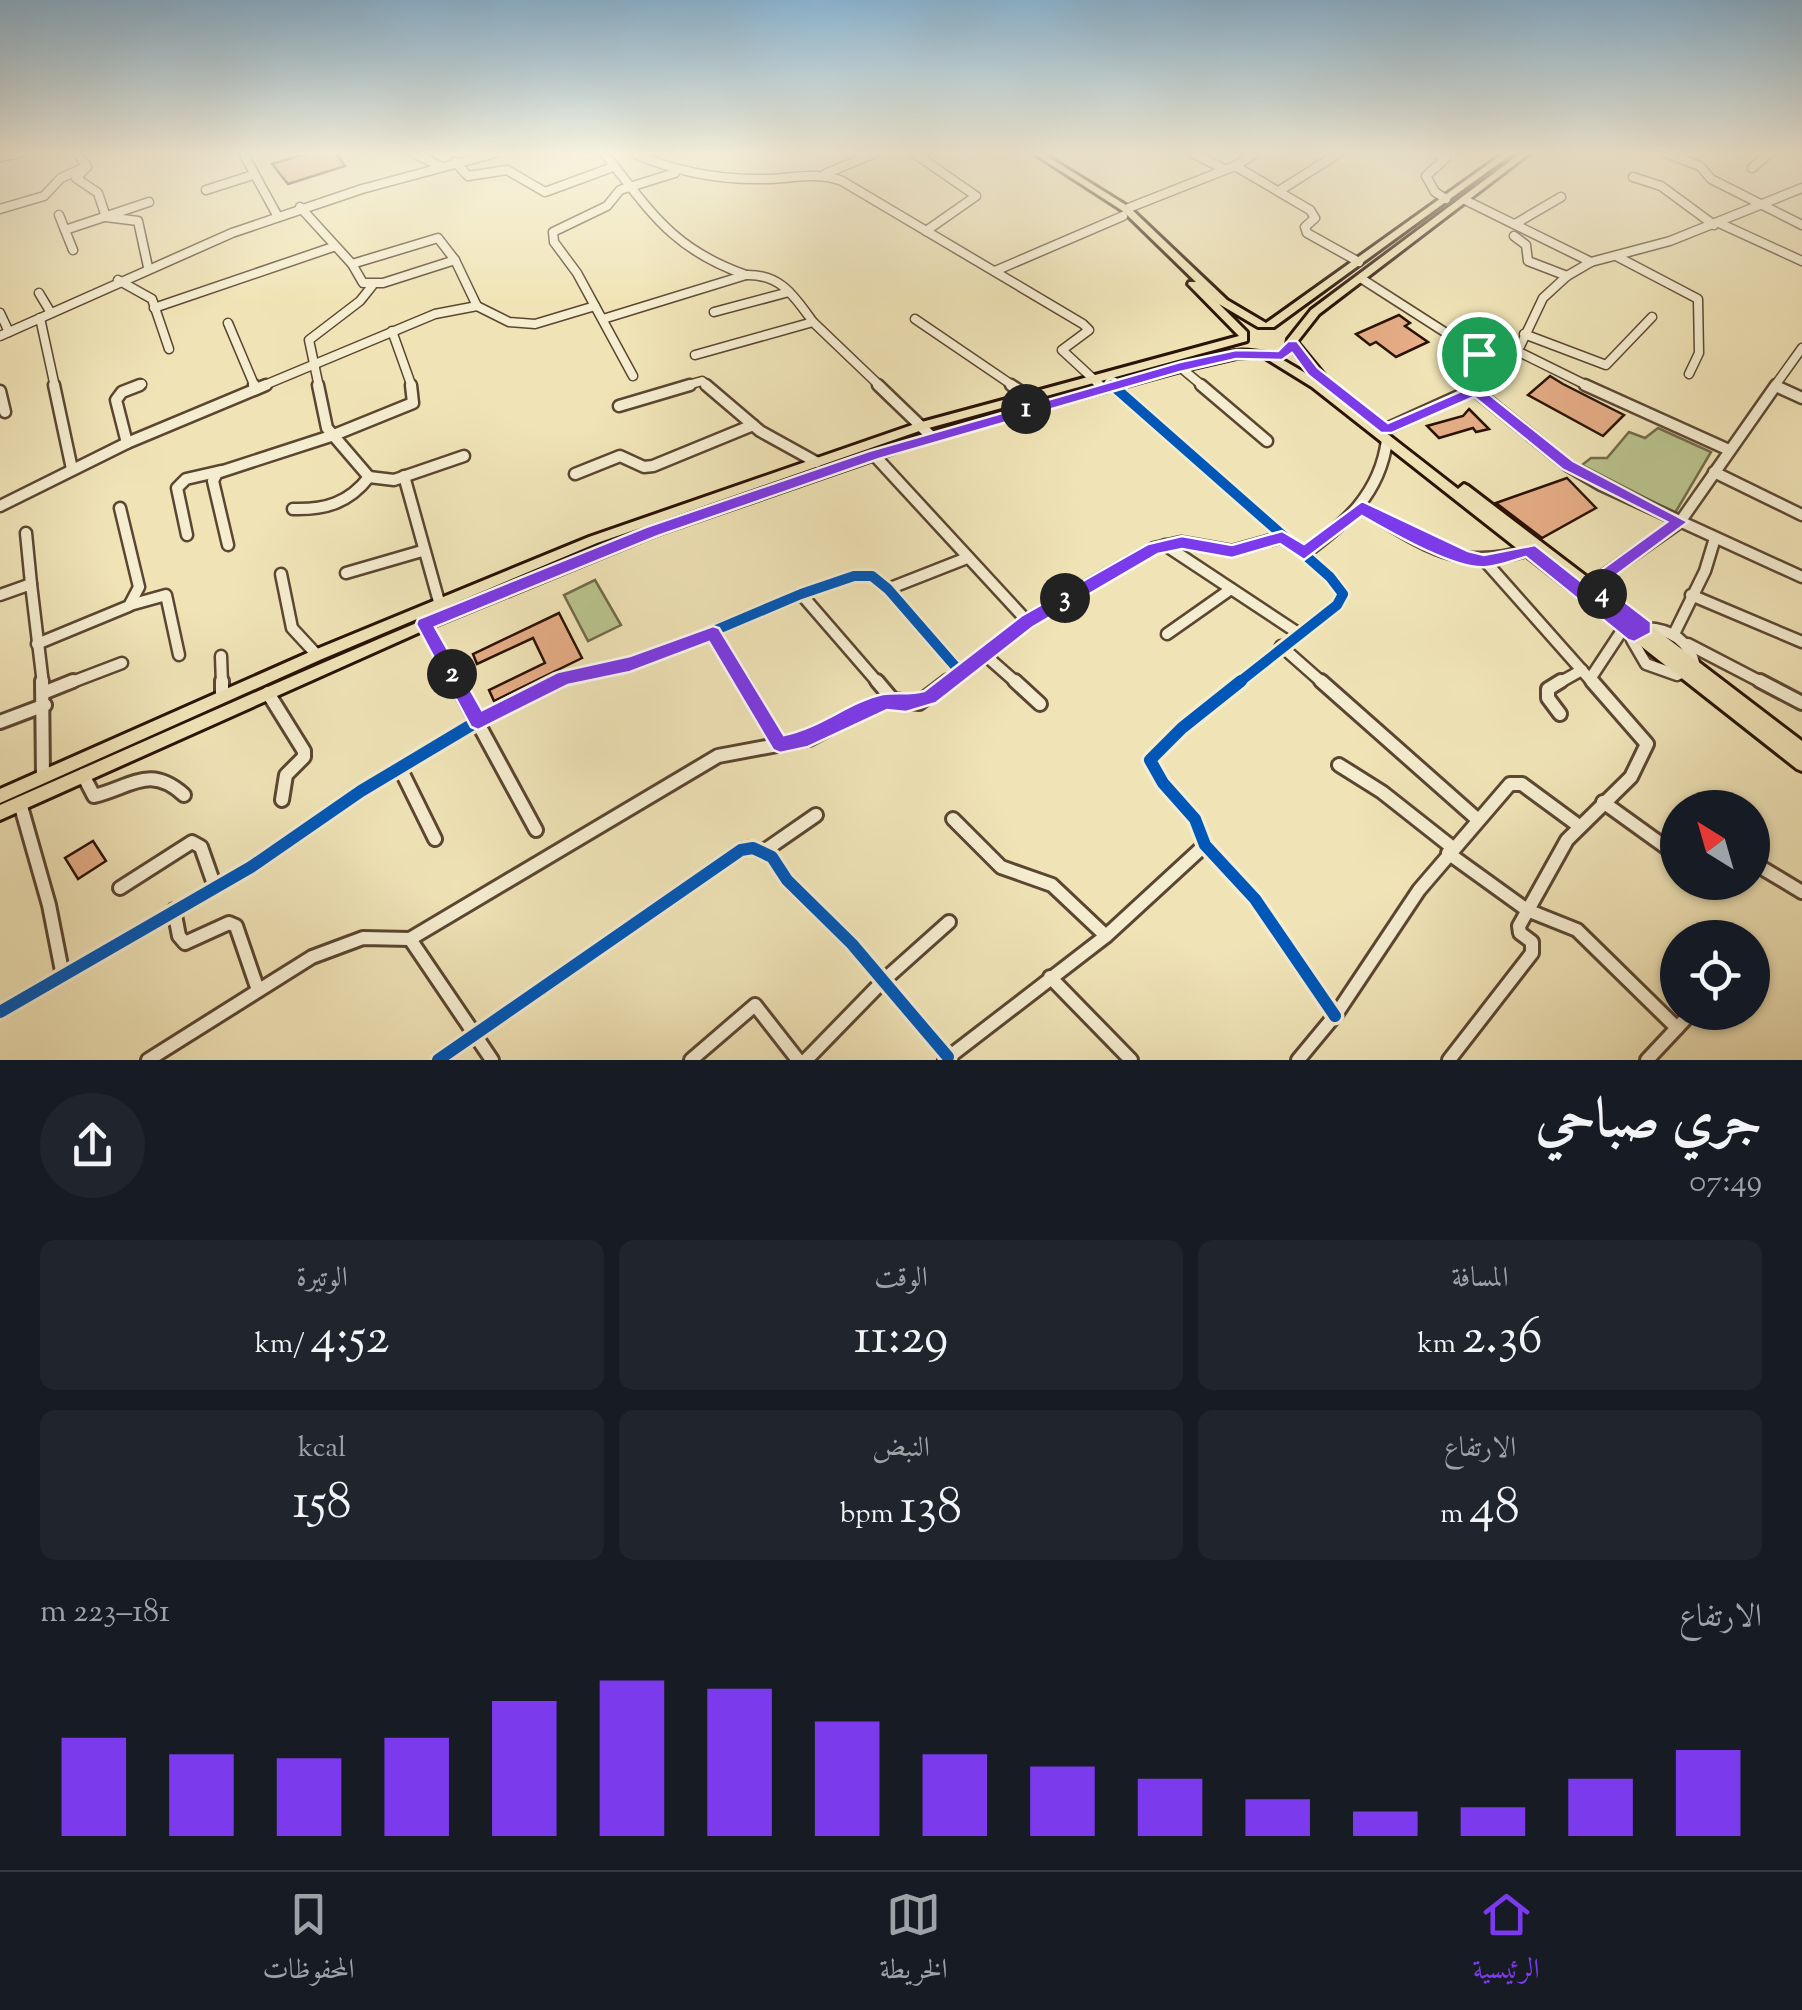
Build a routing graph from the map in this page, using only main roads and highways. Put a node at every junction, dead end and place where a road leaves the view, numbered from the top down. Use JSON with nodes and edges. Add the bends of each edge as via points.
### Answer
{"nodes":[{"id":1,"x":1108,"y":202,"type":"edge"},
{"id":2,"x":1110,"y":202,"type":"edge"},
{"id":3,"x":1441,"y":202,"type":"edge"},
{"id":4,"x":1462,"y":202,"type":"edge"},
{"id":5,"x":1125,"y":213,"type":"junction"},
{"id":6,"x":1190,"y":275,"type":"junction"},
{"id":7,"x":1266,"y":325,"type":"junction"},
{"id":8,"x":1243,"y":336,"type":"junction"},
{"id":9,"x":1292,"y":342,"type":"junction"},
{"id":10,"x":1263,"y":355,"type":"junction"},
{"id":11,"x":1102,"y":384,"type":"junction"},
{"id":12,"x":927,"y":431,"type":"junction"},
{"id":13,"x":1387,"y":435,"type":"junction"},
{"id":14,"x":441,"y":609,"type":"junction"},
{"id":15,"x":1634,"y":629,"type":"junction"},
{"id":16,"x":1690,"y":670,"type":"junction"},
{"id":17,"x":1802,"y":750,"type":"edge"},
{"id":18,"x":1802,"y":764,"type":"edge"},
{"id":19,"x":0,"y":796,"type":"edge"},
{"id":20,"x":0,"y":813,"type":"edge"}],
"edges":[{"from":1,"to":5,"type":"main road"},
{"from":2,"to":5,"type":"main road"},
{"from":3,"to":7,"type":"main road"},
{"from":4,"to":9,"type":"main road","via":[[1305,321]]},
{"from":5,"to":6,"type":"main road"},
{"from":6,"to":7,"type":"main road"},
{"from":6,"to":8,"type":"main road"},
{"from":7,"to":8,"type":"main road"},
{"from":7,"to":9,"type":"main road"},
{"from":8,"to":10,"type":"main road"},
{"from":8,"to":11,"type":"main road"},
{"from":9,"to":10,"type":"main road","via":[[1282,356]]},
{"from":9,"to":13,"type":"main road","via":[[1313,372]]},
{"from":10,"to":11,"type":"main road","via":[[1236,354]]},
{"from":10,"to":13,"type":"main road","via":[[1306,376]]},
{"from":11,"to":12,"type":"main road"},
{"from":11,"to":12,"type":"main road","via":[[1029,397]]},
{"from":12,"to":14,"type":"main road"},
{"from":12,"to":14,"type":"main road","via":[[592,540]]},
{"from":13,"to":15,"type":"main road"},
{"from":13,"to":15,"type":"main road","via":[[1590,585]]},
{"from":14,"to":19,"type":"main road","via":[[317,655]]},
{"from":14,"to":20,"type":"main road","via":[[424,624]]},
{"from":15,"to":16,"type":"main road"},
{"from":16,"to":17,"type":"main road"},
{"from":16,"to":18,"type":"main road"}]}
